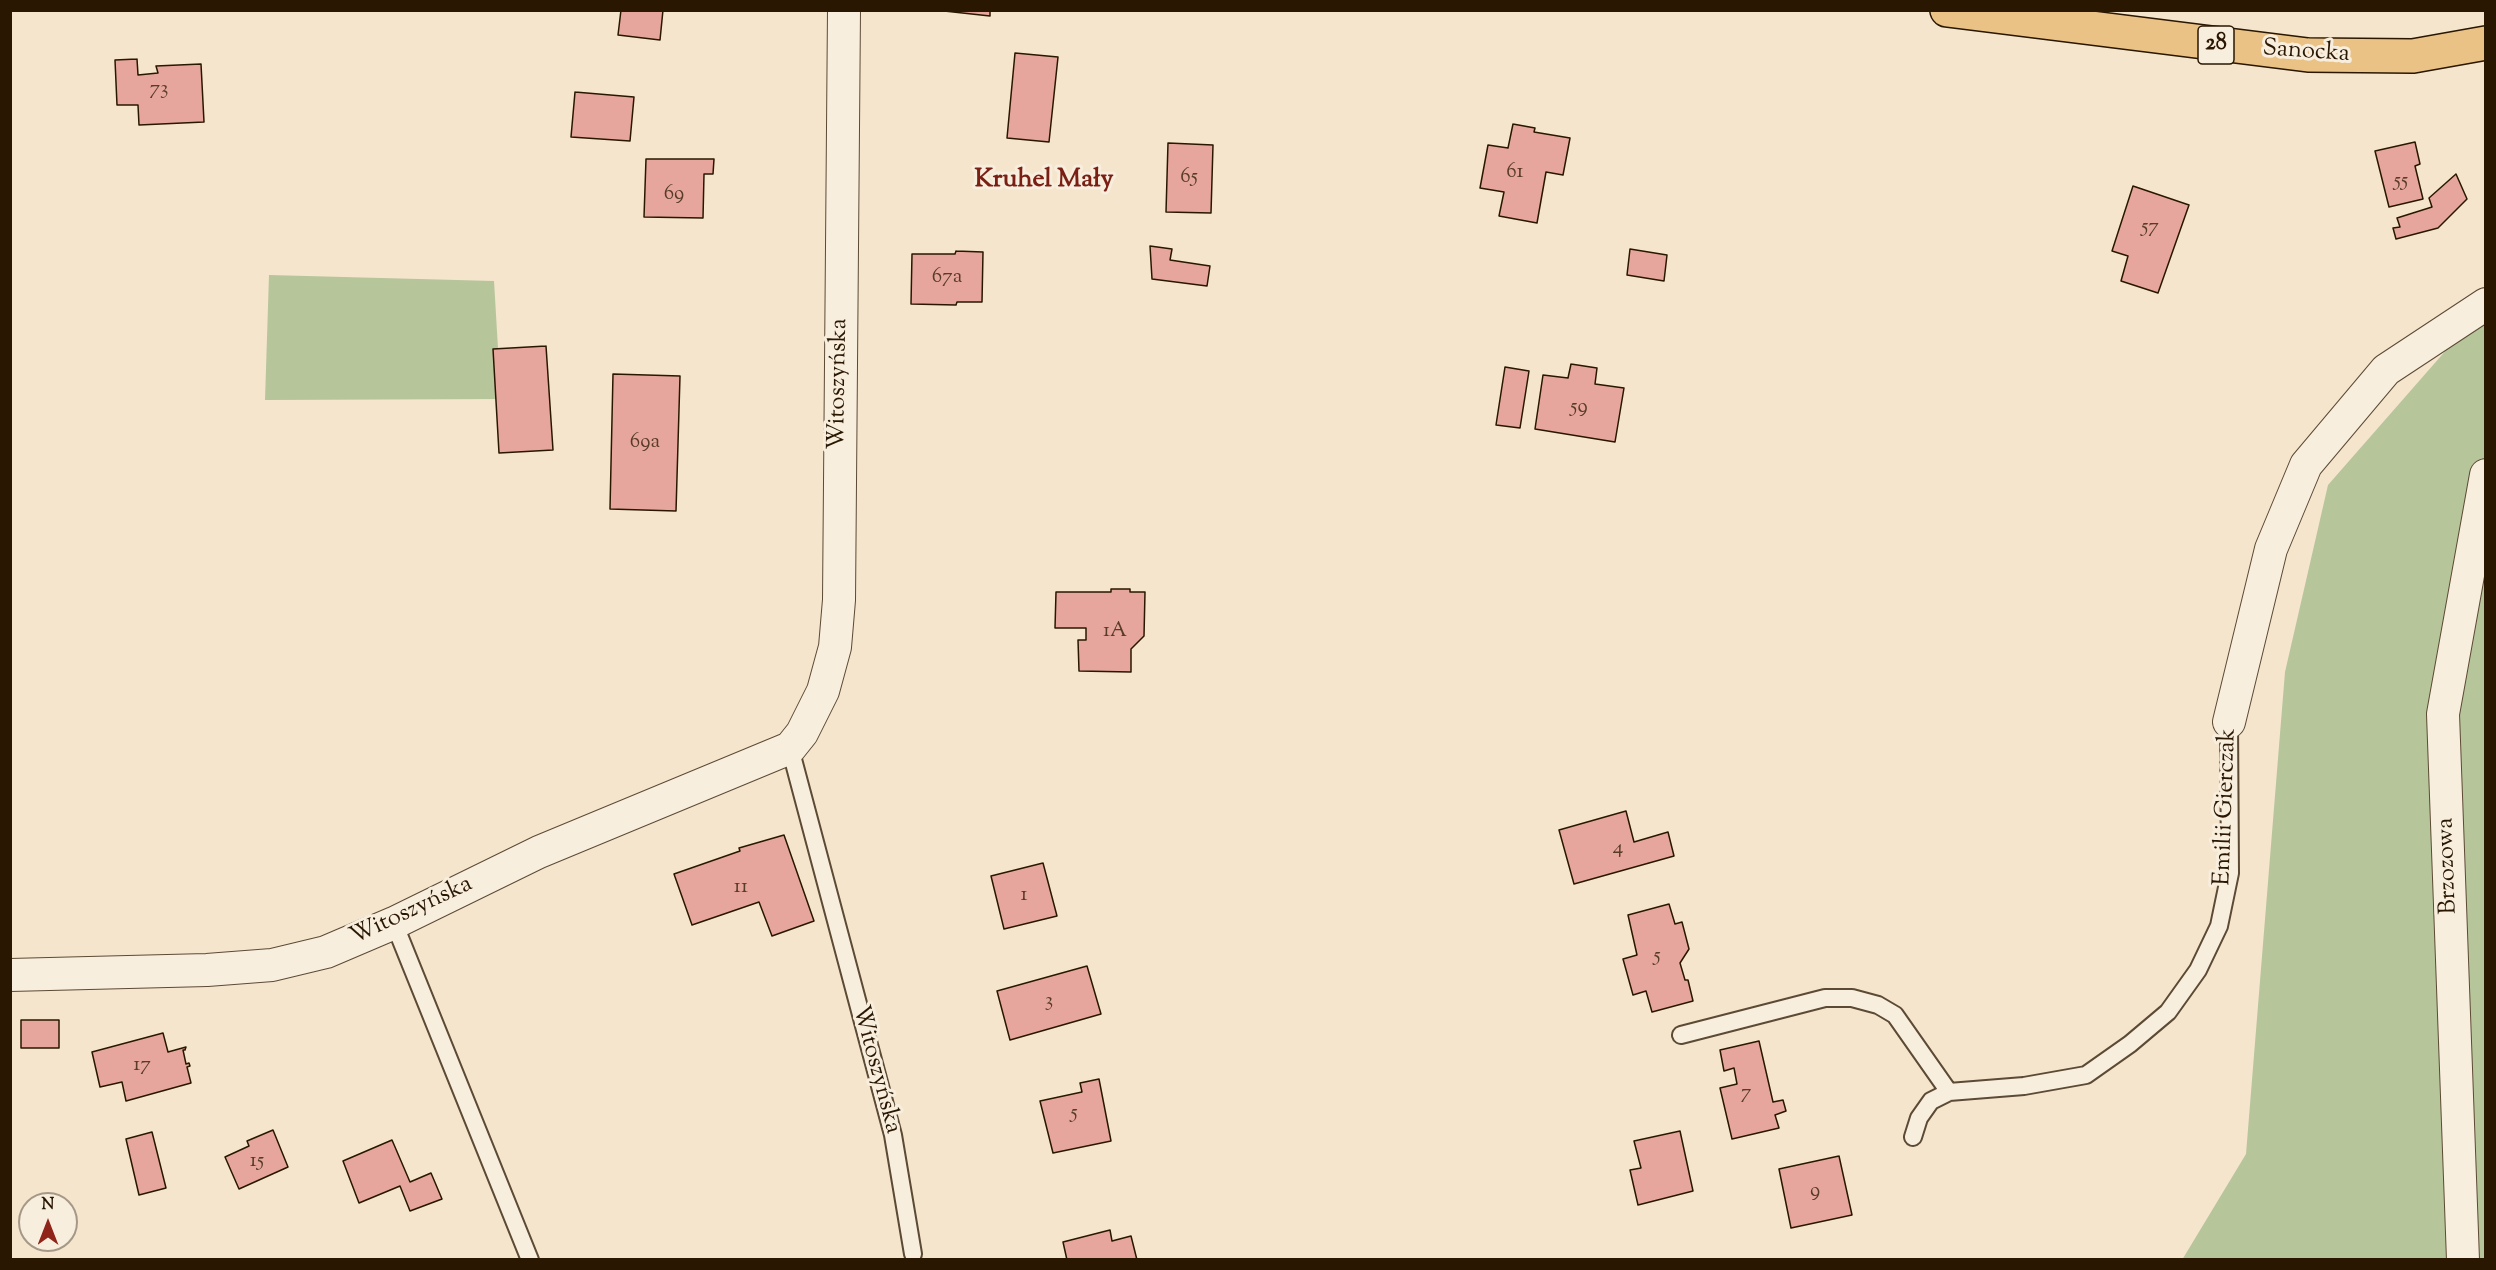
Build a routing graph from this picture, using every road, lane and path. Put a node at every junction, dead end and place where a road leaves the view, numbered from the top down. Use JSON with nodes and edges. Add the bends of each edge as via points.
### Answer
{"nodes":[{"id":1,"x":844,"y":10,"type":"edge"},
{"id":2,"x":1947,"y":10,"type":"edge"},
{"id":3,"x":2486,"y":43,"type":"edge"},
{"id":4,"x":2486,"y":304,"type":"edge"},
{"id":5,"x":2486,"y":475,"type":"edge"},
{"id":6,"x":2229,"y":722,"type":"joint"},
{"id":7,"x":790,"y":748,"type":"junction"},
{"id":8,"x":394,"y":923,"type":"junction"},
{"id":9,"x":10,"y":975,"type":"edge"},
{"id":10,"x":1681,"y":1035,"type":"dead end"},
{"id":11,"x":1949,"y":1092,"type":"junction"},
{"id":12,"x":1913,"y":1137,"type":"dead end"},
{"id":13,"x":913,"y":1254,"type":"dead end"},
{"id":14,"x":530,"y":1260,"type":"edge"},
{"id":15,"x":2463,"y":1260,"type":"edge"}],
"edges":[{"from":1,"to":7,"type":"street","name":"Witoszyńska","via":[[839,600],[835,647],[823,691]]},
{"from":2,"to":3,"type":"main road","name":"Sanocka","number":"28","via":[[2308,55],[2413,56]]},
{"from":4,"to":6,"type":"street","name":"Emilii Gierczak","via":[[2386,370],[2306,465],[2271,549]]},
{"from":5,"to":15,"type":"street","name":"Brzozowa","via":[[2443,714]]},
{"from":6,"to":11,"type":"lane","name":"Emilii Gierczak","via":[[2230,873],[2219,926],[2198,970],[2168,1012],[2086,1075],[2024,1086]]},
{"from":7,"to":8,"type":"street","name":"Witoszyńska","via":[[538,852]]},
{"from":7,"to":13,"type":"lane","name":"Witoszyńska","via":[[893,1135]]},
{"from":8,"to":9,"type":"street","name":"Witoszyńska","via":[[326,952],[272,965]]},
{"from":8,"to":14,"type":"lane"},
{"from":10,"to":11,"type":"lane","via":[[1825,998],[1852,998],[1878,1005],[1895,1015]]},
{"from":11,"to":12,"type":"lane","via":[[1931,1101],[1919,1118]]}]}
